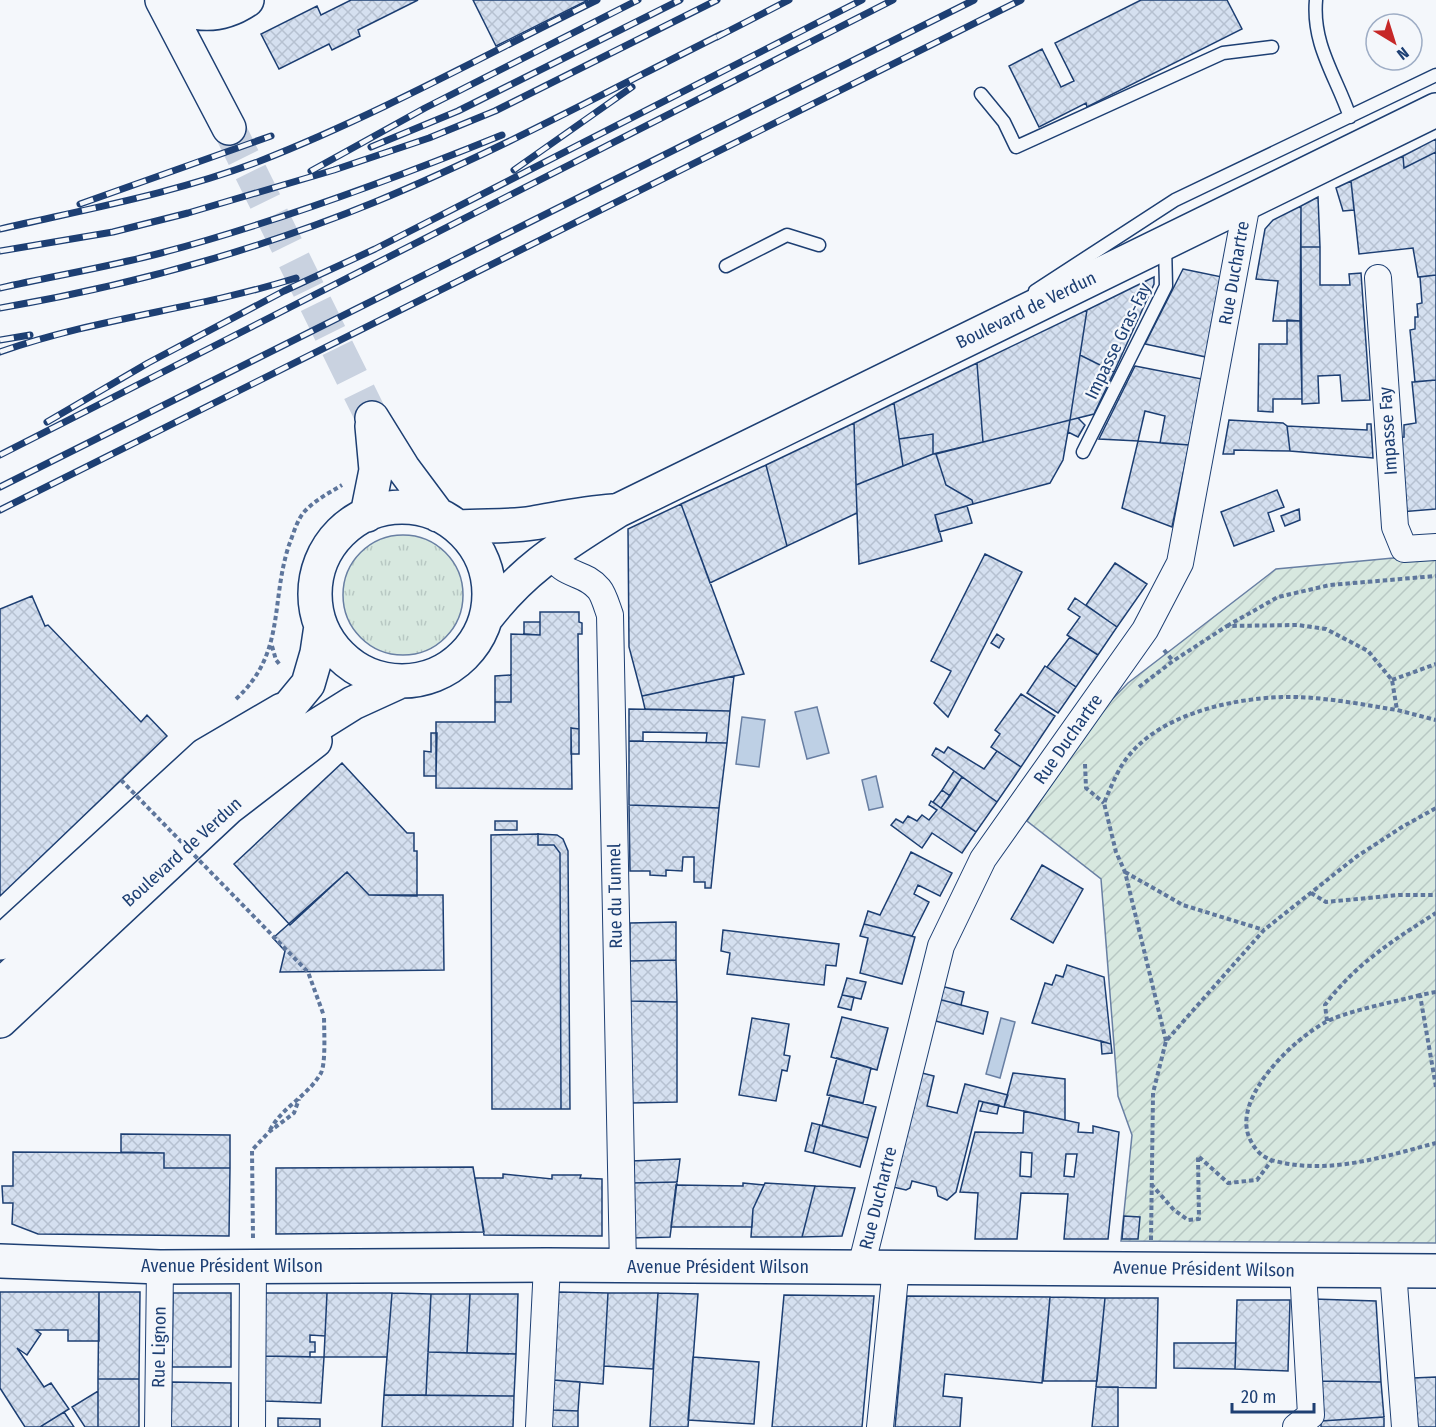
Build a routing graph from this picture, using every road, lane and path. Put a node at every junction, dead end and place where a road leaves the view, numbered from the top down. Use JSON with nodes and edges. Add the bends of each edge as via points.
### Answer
{"nodes":[{"id":1,"x":163,"y":0,"type":"edge"},
{"id":2,"x":1317,"y":0,"type":"edge"},
{"id":3,"x":233,"y":7,"type":"edge"},
{"id":4,"x":1272,"y":47,"type":"dead end"},
{"id":5,"x":194,"y":63,"type":"junction"},
{"id":6,"x":1436,"y":75,"type":"edge"},
{"id":7,"x":981,"y":94,"type":"dead end"},
{"id":8,"x":1436,"y":110,"type":"edge"},
{"id":9,"x":1350,"y":117,"type":"junction"},
{"id":10,"x":229,"y":128,"type":"tunnel mouth"},
{"id":11,"x":1247,"y":203,"type":"junction"},
{"id":12,"x":1165,"y":242,"type":"junction"},
{"id":13,"x":819,"y":245,"type":"dead end"},
{"id":14,"x":726,"y":266,"type":"dead end"},
{"id":15,"x":1378,"y":278,"type":"dead end"},
{"id":16,"x":979,"y":333,"type":"junction"},
{"id":17,"x":1083,"y":452,"type":"dead end"},
{"id":18,"x":376,"y":470,"type":"junction"},
{"id":19,"x":617,"y":511,"type":"junction"},
{"id":20,"x":367,"y":514,"type":"junction"},
{"id":21,"x":448,"y":521,"type":"junction"},
{"id":22,"x":1436,"y":547,"type":"edge"},
{"id":23,"x":551,"y":553,"type":"junction"},
{"id":24,"x":1436,"y":576,"type":"edge"},
{"id":25,"x":486,"y":618,"type":"junction"},
{"id":26,"x":321,"y":626,"type":"junction"},
{"id":27,"x":1227,"y":626,"type":"junction"},
{"id":28,"x":1436,"y":663,"type":"edge"},
{"id":29,"x":1392,"y":680,"type":"junction"},
{"id":30,"x":386,"y":687,"type":"junction"},
{"id":31,"x":1131,"y":693,"type":"dead end"},
{"id":32,"x":229,"y":706,"type":"dead end"},
{"id":33,"x":289,"y":706,"type":"junction"},
{"id":34,"x":1397,"y":710,"type":"junction"},
{"id":35,"x":1436,"y":720,"type":"edge"},
{"id":36,"x":1085,"y":759,"type":"dead end"},
{"id":37,"x":121,"y":780,"type":"dead end"},
{"id":38,"x":137,"y":792,"type":"dead end"},
{"id":39,"x":207,"y":796,"type":"junction"},
{"id":40,"x":128,"y":800,"type":"dead end"},
{"id":41,"x":1104,"y":803,"type":"junction"},
{"id":42,"x":1436,"y":808,"type":"edge"},
{"id":43,"x":1125,"y":872,"type":"junction"},
{"id":44,"x":1311,"y":893,"type":"junction"},
{"id":45,"x":1436,"y":895,"type":"edge"},
{"id":46,"x":1436,"y":913,"type":"edge"},
{"id":47,"x":1264,"y":930,"type":"junction"},
{"id":48,"x":0,"y":943,"type":"edge"},
{"id":49,"x":0,"y":986,"type":"edge"},
{"id":50,"x":1436,"y":992,"type":"edge"},
{"id":51,"x":1420,"y":995,"type":"junction"},
{"id":52,"x":0,"y":1021,"type":"edge"},
{"id":53,"x":1327,"y":1022,"type":"junction"},
{"id":54,"x":1166,"y":1041,"type":"junction"},
{"id":55,"x":1436,"y":1087,"type":"edge"},
{"id":56,"x":299,"y":1099,"type":"junction"},
{"id":57,"x":269,"y":1132,"type":"junction"},
{"id":58,"x":1436,"y":1143,"type":"edge"},
{"id":59,"x":1272,"y":1160,"type":"junction"},
{"id":60,"x":1150,"y":1183,"type":"junction"},
{"id":61,"x":0,"y":1262,"type":"edge"},
{"id":62,"x":253,"y":1265,"type":"junction"},
{"id":63,"x":547,"y":1265,"type":"junction"},
{"id":64,"x":160,"y":1267,"type":"junction"},
{"id":65,"x":622,"y":1267,"type":"junction"},
{"id":66,"x":861,"y":1267,"type":"junction"},
{"id":67,"x":896,"y":1267,"type":"junction"},
{"id":68,"x":1156,"y":1268,"type":"junction"},
{"id":69,"x":1303,"y":1270,"type":"junction"},
{"id":70,"x":1393,"y":1271,"type":"junction"},
{"id":71,"x":1436,"y":1271,"type":"edge"},
{"id":72,"x":158,"y":1427,"type":"edge"},
{"id":73,"x":252,"y":1427,"type":"edge"},
{"id":74,"x":539,"y":1427,"type":"edge"},
{"id":75,"x":880,"y":1427,"type":"edge"},
{"id":76,"x":1296,"y":1427,"type":"edge"},
{"id":77,"x":1405,"y":1427,"type":"edge"}],
"edges":[{"from":1,"to":3,"type":"main road","via":[[199,14]]},
{"from":1,"to":5,"type":"main road"},
{"from":2,"to":9,"type":"lane","via":[[1314,22],[1318,41]]},
{"from":3,"to":5,"type":"main road","via":[[195,38]]},
{"from":4,"to":7,"type":"lane","via":[[1223,53],[1016,147],[1004,122]]},
{"from":5,"to":10,"type":"main road"},
{"from":6,"to":9,"type":"lane"},
{"from":8,"to":11,"type":"main road","name":"Boulevard de Verdun"},
{"from":9,"to":16,"type":"lane","via":[[1175,200],[1057,275]]},
{"from":11,"to":12,"type":"main road","name":"Boulevard de Verdun"},
{"from":11,"to":66,"type":"street","name":"Rue Duchartre","via":[[1180,563],[1145,630],[983,860],[940,946]]},
{"from":12,"to":16,"type":"main road","name":"Boulevard de Verdun"},
{"from":12,"to":17,"type":"lane","name":"Impasse Gras-Fay","via":[[1166,286]]},
{"from":13,"to":14,"type":"lane","via":[[787,235]]},
{"from":15,"to":22,"type":"street","name":"Impasse Fay","via":[[1395,527],[1404,549]]},
{"from":16,"to":19,"type":"main road","name":"Boulevard de Verdun"},
{"from":18,"to":20,"type":"main road"},
{"from":18,"to":21,"type":"main road","via":[[372,418],[403,468]]},
{"from":18,"to":32,"type":"path","via":[[318,499],[303,513],[285,559],[272,645],[261,670]]},
{"from":19,"to":21,"type":"main road","name":"Boulevard de Verdun","via":[[574,513],[512,525]]},
{"from":19,"to":23,"type":"main road","name":"Boulevard de Verdun"},
{"from":20,"to":21,"type":"main road","via":[[415,508]]},
{"from":20,"to":26,"type":"main road","via":[[343,531],[325,554],[316,579]]},
{"from":21,"to":25,"type":"main road","via":[[479,553],[489,585]]},
{"from":23,"to":25,"type":"main road","name":"Boulevard de Verdun","via":[[509,588]]},
{"from":23,"to":65,"type":"street","name":"Rue du Tunnel","via":[[557,565],[586,578],[600,590],[610,615]]},
{"from":24,"to":27,"type":"path","via":[[1330,585],[1278,597]]},
{"from":25,"to":30,"type":"main road","via":[[474,644],[454,665],[428,678]]},
{"from":26,"to":30,"type":"main road","via":[[330,644],[352,665]]},
{"from":26,"to":33,"type":"main road","name":"Boulevard de Verdun","via":[[308,684]]},
{"from":27,"to":29,"type":"path","via":[[1299,625],[1326,630],[1368,651]]},
{"from":27,"to":31,"type":"path"},
{"from":28,"to":29,"type":"path"},
{"from":29,"to":34,"type":"path"},
{"from":30,"to":39,"type":"main road","name":"Boulevard de Verdun","via":[[275,750]]},
{"from":30,"to":52,"type":"main road","name":"Boulevard de Verdun","via":[[228,808]]},
{"from":33,"to":39,"type":"main road","name":"Boulevard de Verdun"},
{"from":33,"to":48,"type":"main road","name":"Boulevard de Verdun","via":[[206,755]]},
{"from":34,"to":35,"type":"path"},
{"from":34,"to":41,"type":"path","via":[[1282,697],[1190,714],[1151,735],[1125,760]]},
{"from":36,"to":41,"type":"path","via":[[1086,788]]},
{"from":37,"to":56,"type":"path","bridge":true,"via":[[308,972],[324,1016],[322,1072]]},
{"from":38,"to":40,"type":"path"},
{"from":39,"to":49,"type":"main road","name":"Boulevard de Verdun"},
{"from":41,"to":43,"type":"path"},
{"from":42,"to":44,"type":"path","via":[[1356,857]]},
{"from":43,"to":47,"type":"path","via":[[1184,905]]},
{"from":43,"to":54,"type":"path"},
{"from":44,"to":45,"type":"path","via":[[1326,902]]},
{"from":44,"to":47,"type":"path"},
{"from":46,"to":53,"type":"path","via":[[1363,963],[1325,1005]]},
{"from":47,"to":54,"type":"path"},
{"from":50,"to":51,"type":"path"},
{"from":51,"to":53,"type":"path"},
{"from":51,"to":55,"type":"path"},
{"from":53,"to":59,"type":"path","via":[[1301,1037],[1255,1088],[1245,1128],[1254,1149]]},
{"from":54,"to":60,"type":"path","via":[[1153,1093]]},
{"from":56,"to":57,"type":"path","via":[[275,1120]]},
{"from":56,"to":57,"type":"path","via":[[294,1113]]},
{"from":57,"to":62,"type":"path","via":[[252,1150]]},
{"from":58,"to":59,"type":"path","via":[[1354,1164],[1320,1168]]},
{"from":59,"to":60,"type":"path","via":[[1257,1180],[1228,1183],[1198,1156],[1199,1219],[1188,1220],[1181,1215]]},
{"from":60,"to":68,"type":"path","via":[[1151,1242]]},
{"from":61,"to":64,"type":"main road","name":"Avenue Président Wilson"},
{"from":62,"to":63,"type":"main road","name":"Avenue Président Wilson"},
{"from":62,"to":64,"type":"main road","name":"Avenue Président Wilson"},
{"from":62,"to":73,"type":"street"},
{"from":63,"to":65,"type":"main road","name":"Avenue Président Wilson"},
{"from":63,"to":74,"type":"street"},
{"from":64,"to":72,"type":"street","name":"Rue Lignon"},
{"from":65,"to":66,"type":"main road","name":"Avenue Président Wilson"},
{"from":66,"to":67,"type":"main road","name":"Avenue Président Wilson"},
{"from":67,"to":68,"type":"main road","name":"Avenue Président Wilson"},
{"from":67,"to":75,"type":"street"},
{"from":68,"to":69,"type":"main road","name":"Avenue Président Wilson"},
{"from":69,"to":70,"type":"main road","name":"Avenue Président Wilson"},
{"from":69,"to":76,"type":"street","via":[[1311,1415]]},
{"from":70,"to":71,"type":"main road","name":"Avenue Président Wilson"},
{"from":70,"to":77,"type":"street"}]}
